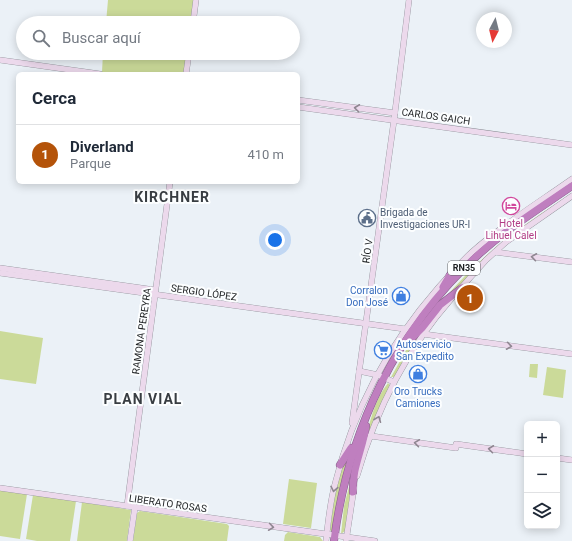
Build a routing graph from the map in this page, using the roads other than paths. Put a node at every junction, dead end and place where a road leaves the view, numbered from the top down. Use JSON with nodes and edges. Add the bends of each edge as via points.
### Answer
{"nodes":[{"id":1,"x":196,"y":0,"type":"edge"},
{"id":2,"x":409,"y":0,"type":"edge"},
{"id":3,"x":194,"y":16,"type":"edge"},
{"id":4,"x":0,"y":60,"type":"edge"},
{"id":5,"x":187,"y":60,"type":"edge"},
{"id":6,"x":86,"y":72,"type":"edge"},
{"id":7,"x":186,"y":72,"type":"edge"},
{"id":8,"x":300,"y":100,"type":"edge"},
{"id":9,"x":300,"y":107,"type":"edge"},
{"id":10,"x":395,"y":113,"type":"junction"},
{"id":11,"x":394,"y":120,"type":"junction"},
{"id":12,"x":572,"y":145,"type":"edge"},
{"id":13,"x":572,"y":179,"type":"edge"},
{"id":14,"x":170,"y":184,"type":"edge"},
{"id":15,"x":572,"y":186,"type":"edge"},
{"id":16,"x":572,"y":191,"type":"edge"},
{"id":17,"x":572,"y":196,"type":"edge"},
{"id":18,"x":521,"y":214,"type":"junction"},
{"id":19,"x":495,"y":252,"type":"junction"},
{"id":20,"x":572,"y":262,"type":"edge"},
{"id":21,"x":0,"y":268,"type":"edge"},
{"id":22,"x":0,"y":273,"type":"edge"},
{"id":23,"x":450,"y":275,"type":"junction"},
{"id":24,"x":462,"y":288,"type":"junction"},
{"id":25,"x":155,"y":292,"type":"junction"},
{"id":26,"x":422,"y":317,"type":"junction"},
{"id":27,"x":366,"y":323,"type":"junction"},
{"id":28,"x":405,"y":329,"type":"junction"},
{"id":29,"x":423,"y":334,"type":"junction"},
{"id":30,"x":412,"y":338,"type":"junction"},
{"id":31,"x":572,"y":354,"type":"edge"},
{"id":32,"x":359,"y":371,"type":"junction"},
{"id":33,"x":383,"y":377,"type":"junction"},
{"id":34,"x":394,"y":382,"type":"junction"},
{"id":35,"x":375,"y":395,"type":"junction"},
{"id":36,"x":366,"y":426,"type":"junction"},
{"id":37,"x":351,"y":433,"type":"junction"},
{"id":38,"x":371,"y":436,"type":"junction"},
{"id":39,"x":524,"y":454,"type":"edge"},
{"id":40,"x":560,"y":458,"type":"edge"},
{"id":41,"x":572,"y":460,"type":"edge"},
{"id":42,"x":340,"y":466,"type":"junction"},
{"id":43,"x":0,"y":488,"type":"edge"},
{"id":44,"x":353,"y":492,"type":"junction"},
{"id":45,"x":127,"y":506,"type":"junction"},
{"id":46,"x":135,"y":507,"type":"junction"},
{"id":47,"x":333,"y":538,"type":"edge"},
{"id":48,"x":346,"y":539,"type":"edge"},
{"id":49,"x":130,"y":541,"type":"edge"},
{"id":50,"x":375,"y":541,"type":"edge"}],
"edges":[{"from":1,"to":3,"type":"street"},
{"from":2,"to":10,"type":"street","name":"RÍO V"},
{"from":4,"to":6,"type":"street"},
{"from":5,"to":7,"type":"street"},
{"from":10,"to":8,"type":"street","name":"CARLOS GAICH","one_way":true},
{"from":9,"to":11,"type":"street","name":"CARLOS GAICH"},
{"from":10,"to":11,"type":"street","name":"RÍO V"},
{"from":11,"to":12,"type":"street","name":"CARLOS GAICH"},
{"from":11,"to":27,"type":"street","name":"RÍO V"},
{"from":13,"to":18,"type":"street"},
{"from":14,"to":25,"type":"street","name":"RAMONA PEREYRA"},
{"from":15,"to":18,"type":"highway"},
{"from":15,"to":26,"type":"highway","number":"RN35","via":[[480,253]]},
{"from":16,"to":30,"type":"highway","number":"RN35","via":[[524,223],[476,262],[437,305]]},
{"from":17,"to":19,"type":"street","via":[[518,232]]},
{"from":18,"to":23,"type":"street","via":[[479,246]]},
{"from":20,"to":19,"type":"street","one_way":true},
{"from":19,"to":24,"type":"street"},
{"from":21,"to":25,"type":"street","name":"SERGIO LÓPEZ"},
{"from":22,"to":25,"type":"street","name":"SERGIO LÓPEZ"},
{"from":23,"to":26,"type":"highway"},
{"from":23,"to":28,"type":"street"},
{"from":24,"to":29,"type":"street"},
{"from":24,"to":30,"type":"highway","via":[[439,307]]},
{"from":25,"to":27,"type":"street","name":"SERGIO LÓPEZ"},
{"from":25,"to":45,"type":"street","name":"RAMONA PEREYRA"},
{"from":26,"to":33,"type":"highway","number":"RN35"},
{"from":27,"to":28,"type":"street","name":"SERGIO LÓPEZ"},
{"from":27,"to":32,"type":"street","name":"RÍO V"},
{"from":28,"to":33,"type":"street"},
{"from":29,"to":31,"type":"street","one_way":true},
{"from":29,"to":34,"type":"street"},
{"from":30,"to":33,"type":"highway","number":"RN35"},
{"from":32,"to":33,"type":"street"},
{"from":32,"to":37,"type":"street","name":"RÍO V"},
{"from":33,"to":34,"type":"street"},
{"from":33,"to":35,"type":"highway","number":"RN35"},
{"from":33,"to":36,"type":"highway","number":"RN35"},
{"from":33,"to":37,"type":"street","via":[[360,411]]},
{"from":38,"to":34,"type":"street","one_way":true},
{"from":35,"to":42,"type":"highway"},
{"from":35,"to":47,"type":"highway","number":"RN35","via":[[351,458]]},
{"from":36,"to":44,"type":"highway","via":[[353,478]]},
{"from":36,"to":47,"type":"highway","number":"RN35"},
{"from":37,"to":42,"type":"street"},
{"from":39,"to":38,"type":"street","one_way":true},
{"from":38,"to":44,"type":"street"},
{"from":40,"to":41,"type":"street"},
{"from":42,"to":47,"type":"street","one_way":true,"via":[[334,487]]},
{"from":43,"to":45,"type":"street","name":"LIBERATO ROSAS"},
{"from":44,"to":48,"type":"street"},
{"from":45,"to":46,"type":"street","name":"LIBERATO ROSAS"},
{"from":46,"to":47,"type":"street","name":"LIBERATO ROSAS","one_way":true},
{"from":46,"to":49,"type":"street"},
{"from":47,"to":48,"type":"street","name":"LIBERATO ROSAS"},
{"from":48,"to":50,"type":"street","name":"LIBERATO ROSAS"}]}
